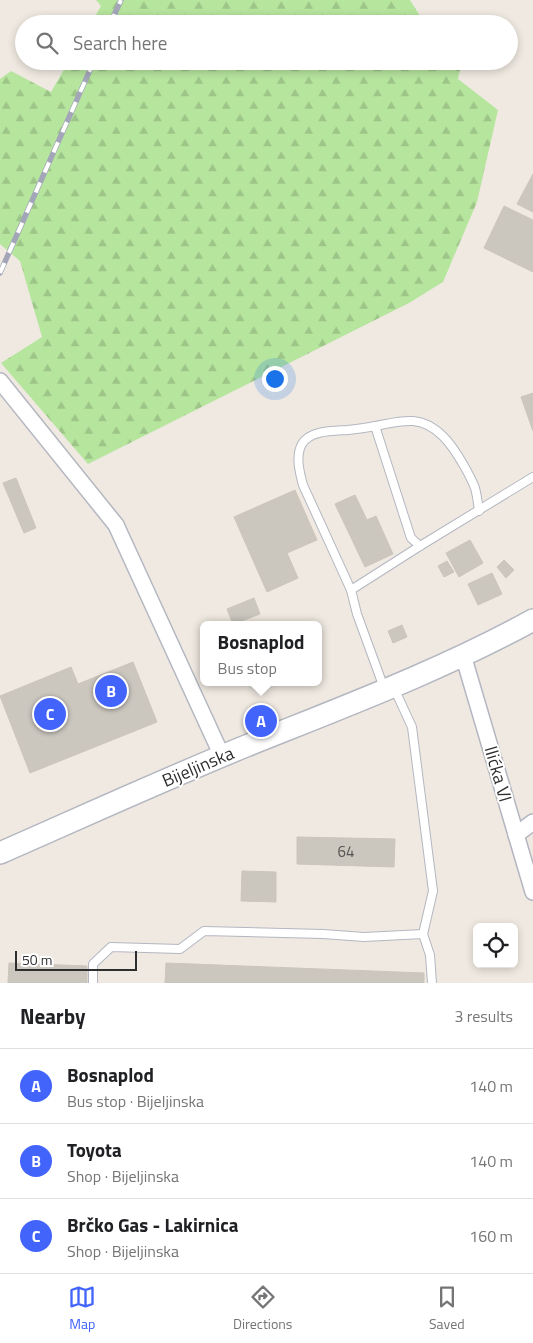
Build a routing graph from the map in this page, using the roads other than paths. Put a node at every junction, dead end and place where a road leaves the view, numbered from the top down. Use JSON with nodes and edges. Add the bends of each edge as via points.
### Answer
{"nodes":[{"id":1,"x":0,"y":382,"type":"edge"},
{"id":2,"x":375,"y":426,"type":"junction"},
{"id":3,"x":533,"y":477,"type":"edge"},
{"id":4,"x":479,"y":511,"type":"junction"},
{"id":5,"x":420,"y":546,"type":"junction"},
{"id":6,"x":351,"y":590,"type":"junction"},
{"id":7,"x":533,"y":620,"type":"edge"},
{"id":8,"x":463,"y":655,"type":"junction"},
{"id":9,"x":389,"y":688,"type":"junction"},
{"id":10,"x":222,"y":756,"type":"junction"},
{"id":11,"x":533,"y":822,"type":"edge"},
{"id":12,"x":516,"y":835,"type":"junction"},
{"id":13,"x":0,"y":853,"type":"edge"},
{"id":14,"x":533,"y":892,"type":"edge"},
{"id":15,"x":423,"y":934,"type":"junction"},
{"id":16,"x":93,"y":983,"type":"edge"},
{"id":17,"x":432,"y":983,"type":"edge"}],
"edges":[{"from":1,"to":10,"type":"street","via":[[116,525]]},
{"from":2,"to":4,"type":"lane","via":[[413,421],[428,425],[441,434],[468,472]]},
{"from":2,"to":5,"type":"lane","via":[[411,538]]},
{"from":2,"to":6,"type":"lane","via":[[318,434],[308,438],[299,456],[298,469],[303,486]]},
{"from":3,"to":4,"type":"lane"},
{"from":4,"to":5,"type":"lane"},
{"from":5,"to":6,"type":"lane"},
{"from":6,"to":9,"type":"lane","via":[[357,614]]},
{"from":7,"to":8,"type":"main road","name":"Bijeljinska"},
{"from":8,"to":9,"type":"main road","name":"Bijeljinska"},
{"from":8,"to":12,"type":"street","name":"Ilićka VI"},
{"from":9,"to":10,"type":"main road","name":"Bijeljinska"},
{"from":9,"to":15,"type":"lane","via":[[412,728],[433,891]]},
{"from":10,"to":13,"type":"main road","name":"Bijeljinska"},
{"from":11,"to":12,"type":"street"},
{"from":12,"to":14,"type":"street","name":"Ilićka VI"},
{"from":15,"to":16,"type":"lane","via":[[364,937],[204,930],[180,949],[111,947],[94,964]]},
{"from":15,"to":17,"type":"lane","via":[[430,954]]}]}
